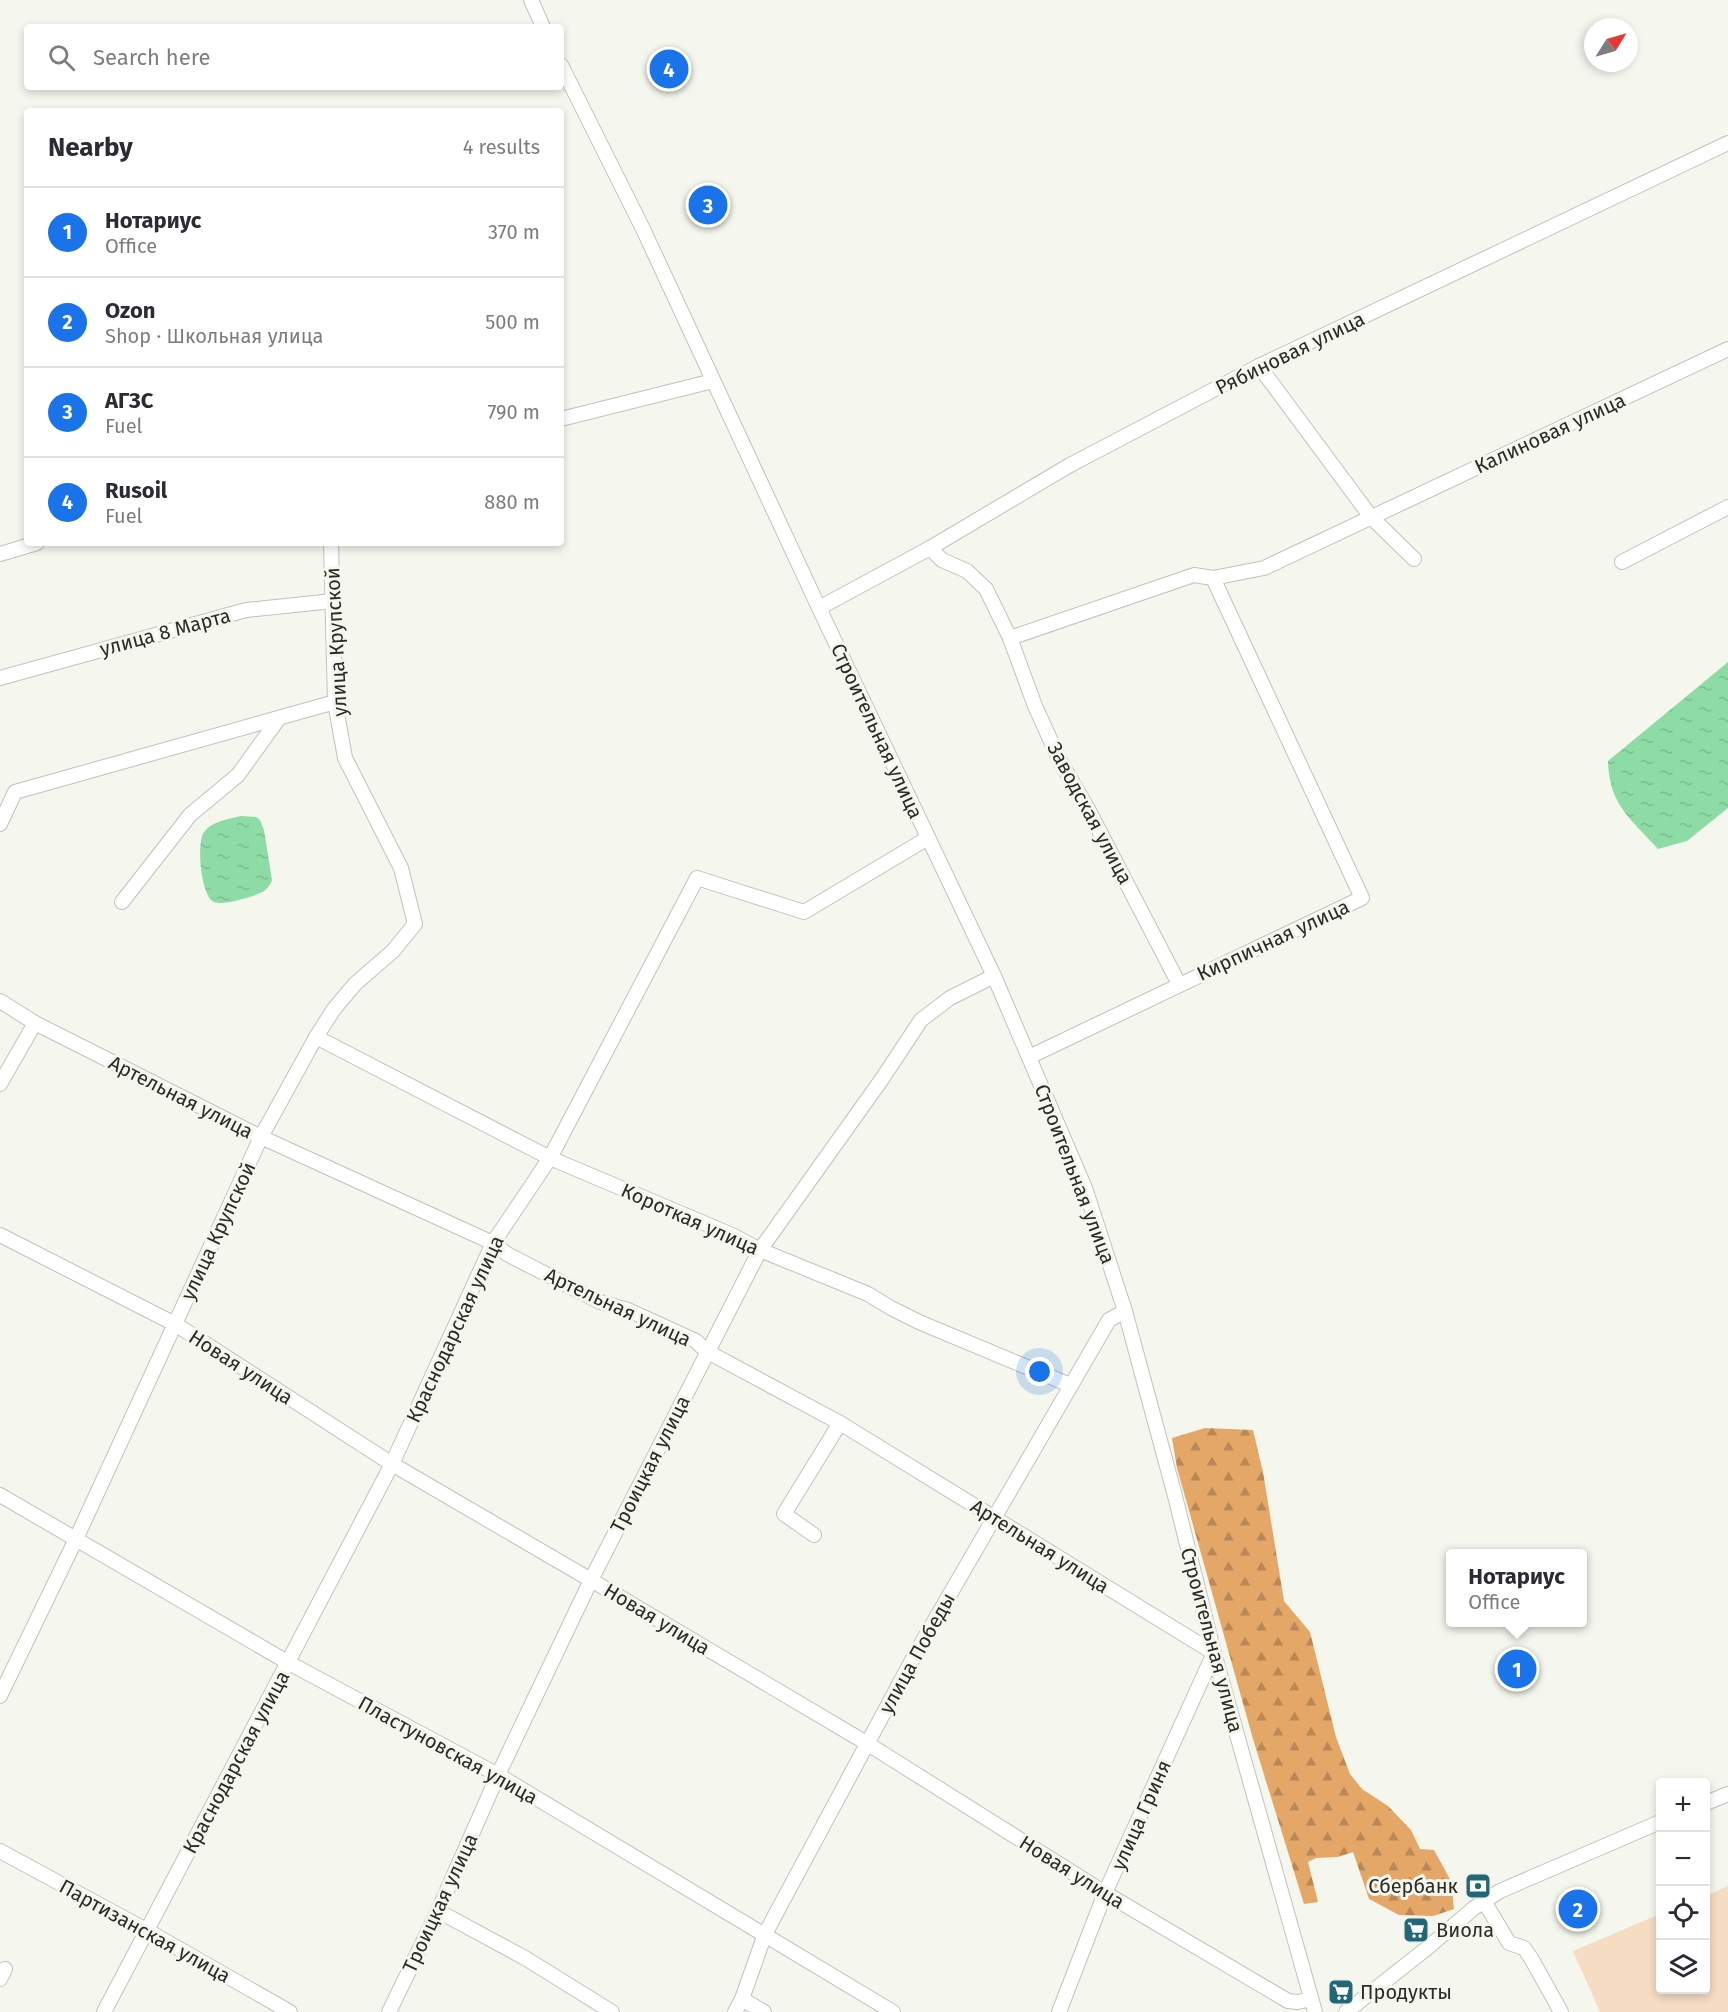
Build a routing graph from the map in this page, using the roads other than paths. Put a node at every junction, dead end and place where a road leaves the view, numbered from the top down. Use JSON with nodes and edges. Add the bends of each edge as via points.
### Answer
{"nodes":[{"id":1,"x":531,"y":0,"type":"edge"},
{"id":2,"x":542,"y":24,"type":"edge"},
{"id":3,"x":564,"y":71,"type":"edge"},
{"id":4,"x":1728,"y":143,"type":"edge"},
{"id":5,"x":1728,"y":349,"type":"edge"},
{"id":6,"x":1259,"y":366,"type":"junction"},
{"id":7,"x":712,"y":381,"type":"junction"},
{"id":8,"x":564,"y":418,"type":"edge"},
{"id":9,"x":1728,"y":507,"type":"edge"},
{"id":10,"x":1371,"y":517,"type":"junction"},
{"id":11,"x":27,"y":546,"type":"edge"},
{"id":12,"x":331,"y":546,"type":"edge"},
{"id":13,"x":930,"y":548,"type":"junction"},
{"id":14,"x":0,"y":554,"type":"edge"},
{"id":15,"x":1413,"y":559,"type":"dead end"},
{"id":16,"x":1622,"y":562,"type":"dead end"},
{"id":17,"x":1213,"y":578,"type":"junction"},
{"id":18,"x":333,"y":601,"type":"junction"},
{"id":19,"x":819,"y":608,"type":"junction"},
{"id":20,"x":1010,"y":638,"type":"junction"},
{"id":21,"x":0,"y":678,"type":"edge"},
{"id":22,"x":335,"y":702,"type":"junction"},
{"id":23,"x":279,"y":718,"type":"junction"},
{"id":24,"x":0,"y":824,"type":"edge"},
{"id":25,"x":928,"y":838,"type":"junction"},
{"id":26,"x":122,"y":902,"type":"dead end"},
{"id":27,"x":994,"y":976,"type":"junction"},
{"id":28,"x":1179,"y":984,"type":"junction"},
{"id":29,"x":0,"y":1001,"type":"edge"},
{"id":30,"x":36,"y":1023,"type":"junction"},
{"id":31,"x":316,"y":1037,"type":"junction"},
{"id":32,"x":1029,"y":1057,"type":"junction"},
{"id":33,"x":0,"y":1084,"type":"edge"},
{"id":34,"x":261,"y":1137,"type":"junction"},
{"id":35,"x":550,"y":1158,"type":"junction"},
{"id":36,"x":0,"y":1235,"type":"edge"},
{"id":37,"x":493,"y":1243,"type":"junction"},
{"id":38,"x":760,"y":1250,"type":"junction"},
{"id":39,"x":1125,"y":1311,"type":"junction"},
{"id":40,"x":175,"y":1324,"type":"junction"},
{"id":41,"x":706,"y":1352,"type":"junction"},
{"id":42,"x":1070,"y":1385,"type":"junction"},
{"id":43,"x":840,"y":1423,"type":"junction"},
{"id":44,"x":392,"y":1464,"type":"junction"},
{"id":45,"x":0,"y":1495,"type":"edge"},
{"id":46,"x":995,"y":1518,"type":"junction"},
{"id":47,"x":814,"y":1534,"type":"dead end"},
{"id":48,"x":76,"y":1539,"type":"junction"},
{"id":49,"x":591,"y":1580,"type":"junction"},
{"id":50,"x":1214,"y":1653,"type":"junction"},
{"id":51,"x":289,"y":1663,"type":"junction"},
{"id":52,"x":0,"y":1696,"type":"edge"},
{"id":53,"x":867,"y":1744,"type":"junction"},
{"id":54,"x":498,"y":1775,"type":"junction"},
{"id":55,"x":1728,"y":1794,"type":"edge"},
{"id":56,"x":1710,"y":1801,"type":"edge"},
{"id":57,"x":1656,"y":1824,"type":"edge"},
{"id":58,"x":0,"y":1851,"type":"edge"},
{"id":59,"x":1105,"y":1893,"type":"junction"},
{"id":60,"x":1484,"y":1900,"type":"junction"},
{"id":61,"x":438,"y":1911,"type":"junction"},
{"id":62,"x":146,"y":1930,"type":"junction"},
{"id":63,"x":765,"y":1934,"type":"junction"},
{"id":64,"x":742,"y":1999,"type":"junction"},
{"id":65,"x":1313,"y":2006,"type":"edge"},
{"id":66,"x":104,"y":2012,"type":"edge"},
{"id":67,"x":290,"y":2012,"type":"edge"},
{"id":68,"x":389,"y":2012,"type":"edge"},
{"id":69,"x":612,"y":2012,"type":"edge"},
{"id":70,"x":735,"y":2012,"type":"edge"},
{"id":71,"x":764,"y":2012,"type":"edge"},
{"id":72,"x":893,"y":2012,"type":"edge"},
{"id":73,"x":1059,"y":2012,"type":"edge"},
{"id":74,"x":1346,"y":2012,"type":"edge"},
{"id":75,"x":1561,"y":2012,"type":"edge"}],
"edges":[{"from":1,"to":2,"type":"street"},
{"from":3,"to":7,"type":"street","name":"Строительная улица"},
{"from":4,"to":6,"type":"street","name":"Рябиновая улица"},
{"from":5,"to":10,"type":"street","name":"Калиновая улица"},
{"from":6,"to":10,"type":"street"},
{"from":6,"to":13,"type":"street","name":"Рябиновая улица","via":[[1070,465]]},
{"from":7,"to":8,"type":"street"},
{"from":7,"to":19,"type":"street","name":"Строительная улица"},
{"from":9,"to":16,"type":"street"},
{"from":10,"to":15,"type":"street"},
{"from":10,"to":17,"type":"street","name":"Калиновая улица","via":[[1264,568]]},
{"from":11,"to":14,"type":"street"},
{"from":12,"to":18,"type":"street","name":"улица Крупской"},
{"from":13,"to":19,"type":"street","name":"Рябиновая улица"},
{"from":13,"to":20,"type":"street","name":"Заводская улица","via":[[942,560],[967,571],[986,589]]},
{"from":17,"to":20,"type":"street","name":"Калиновая улица","via":[[1194,575]]},
{"from":17,"to":28,"type":"street","name":"Кирпичная улица","via":[[1362,898]]},
{"from":18,"to":21,"type":"street","name":"улица 8 Марта","via":[[246,610]]},
{"from":18,"to":22,"type":"street","name":"улица Крупской"},
{"from":19,"to":25,"type":"street","name":"Строительная улица"},
{"from":20,"to":28,"type":"street","name":"Заводская улица","via":[[1060,761]]},
{"from":22,"to":23,"type":"street"},
{"from":22,"to":31,"type":"street","name":"улица Крупской","via":[[345,758],[401,868],[415,924],[334,1009]]},
{"from":23,"to":24,"type":"street","via":[[15,792]]},
{"from":23,"to":26,"type":"street","via":[[238,775],[190,815]]},
{"from":25,"to":27,"type":"street","name":"Строительная улица"},
{"from":25,"to":35,"type":"street","name":"Краснодарская улица","via":[[804,912],[697,878]]},
{"from":27,"to":32,"type":"street","name":"Строительная улица"},
{"from":27,"to":38,"type":"street","name":"Троицкая улица","via":[[950,998],[921,1020]]},
{"from":28,"to":32,"type":"street","name":"Кирпичная улица"},
{"from":29,"to":30,"type":"street","name":"Артельная улица"},
{"from":30,"to":33,"type":"street"},
{"from":30,"to":34,"type":"street","name":"Артельная улица"},
{"from":31,"to":34,"type":"street","name":"улица Крупской"},
{"from":31,"to":35,"type":"street","name":"Короткая улица"},
{"from":32,"to":39,"type":"street","name":"Строительная улица","via":[[1084,1188]]},
{"from":34,"to":37,"type":"street","name":"Артельная улица"},
{"from":34,"to":40,"type":"street","name":"улица Крупской"},
{"from":35,"to":37,"type":"street","name":"Краснодарская улица"},
{"from":35,"to":38,"type":"street","name":"Короткая улица"},
{"from":36,"to":40,"type":"street","name":"Новая улица"},
{"from":37,"to":41,"type":"street","name":"Артельная улица","via":[[600,1302],[628,1310],[696,1341]]},
{"from":37,"to":44,"type":"street","name":"Краснодарская улица"},
{"from":38,"to":41,"type":"street","name":"Троицкая улица"},
{"from":38,"to":42,"type":"street","name":"Короткая улица","via":[[868,1293],[919,1322]]},
{"from":39,"to":42,"type":"street","name":"улица Победы","via":[[1109,1320]]},
{"from":39,"to":50,"type":"street","name":"Строительная улица"},
{"from":40,"to":44,"type":"street","name":"Новая улица"},
{"from":40,"to":48,"type":"street","name":"улица Крупской"},
{"from":41,"to":43,"type":"street","name":"Артельная улица"},
{"from":41,"to":49,"type":"street","name":"Троицкая улица"},
{"from":42,"to":46,"type":"street","name":"улица Победы"},
{"from":43,"to":46,"type":"street","name":"Артельная улица"},
{"from":43,"to":47,"type":"street","via":[[784,1514]]},
{"from":44,"to":49,"type":"street","name":"Новая улица"},
{"from":44,"to":51,"type":"street","name":"Краснодарская улица"},
{"from":45,"to":48,"type":"street","name":"Пластуновская улица"},
{"from":46,"to":50,"type":"street","name":"Артельная улица"},
{"from":46,"to":53,"type":"street","name":"улица Победы"},
{"from":48,"to":51,"type":"street","name":"Пластуновская улица"},
{"from":48,"to":52,"type":"street","name":"улица Крупской"},
{"from":49,"to":53,"type":"street","name":"Новая улица"},
{"from":49,"to":54,"type":"street","name":"Троицкая улица"},
{"from":50,"to":59,"type":"street","name":"улица Гриня"},
{"from":50,"to":65,"type":"street","name":"Строительная улица"},
{"from":51,"to":54,"type":"street","name":"Пластуновская улица"},
{"from":51,"to":62,"type":"street","name":"Краснодарская улица"},
{"from":53,"to":59,"type":"street","name":"Новая улица"},
{"from":53,"to":63,"type":"street","name":"улица Победы"},
{"from":54,"to":61,"type":"street","name":"Троицкая улица"},
{"from":54,"to":63,"type":"street","name":"Пластуновская улица"},
{"from":55,"to":56,"type":"street"},
{"from":57,"to":60,"type":"street"},
{"from":58,"to":62,"type":"street","name":"Партизанская улица"},
{"from":59,"to":65,"type":"street","name":"Новая улица","via":[[1288,2001]]},
{"from":59,"to":73,"type":"street","name":"улица Гриня"},
{"from":60,"to":74,"type":"street"},
{"from":60,"to":75,"type":"street","via":[[1509,1943],[1524,1948],[1531,1958]]},
{"from":61,"to":68,"type":"street","name":"Троицкая улица"},
{"from":61,"to":69,"type":"street","via":[[525,1958]]},
{"from":62,"to":66,"type":"street","name":"Краснодарская улица"},
{"from":62,"to":67,"type":"street","name":"Партизанская улица"},
{"from":63,"to":64,"type":"street","name":"улица Победы"},
{"from":63,"to":72,"type":"street","name":"Пластуновская улица"},
{"from":64,"to":70,"type":"street","name":"улица Победы"},
{"from":64,"to":71,"type":"street"}]}
